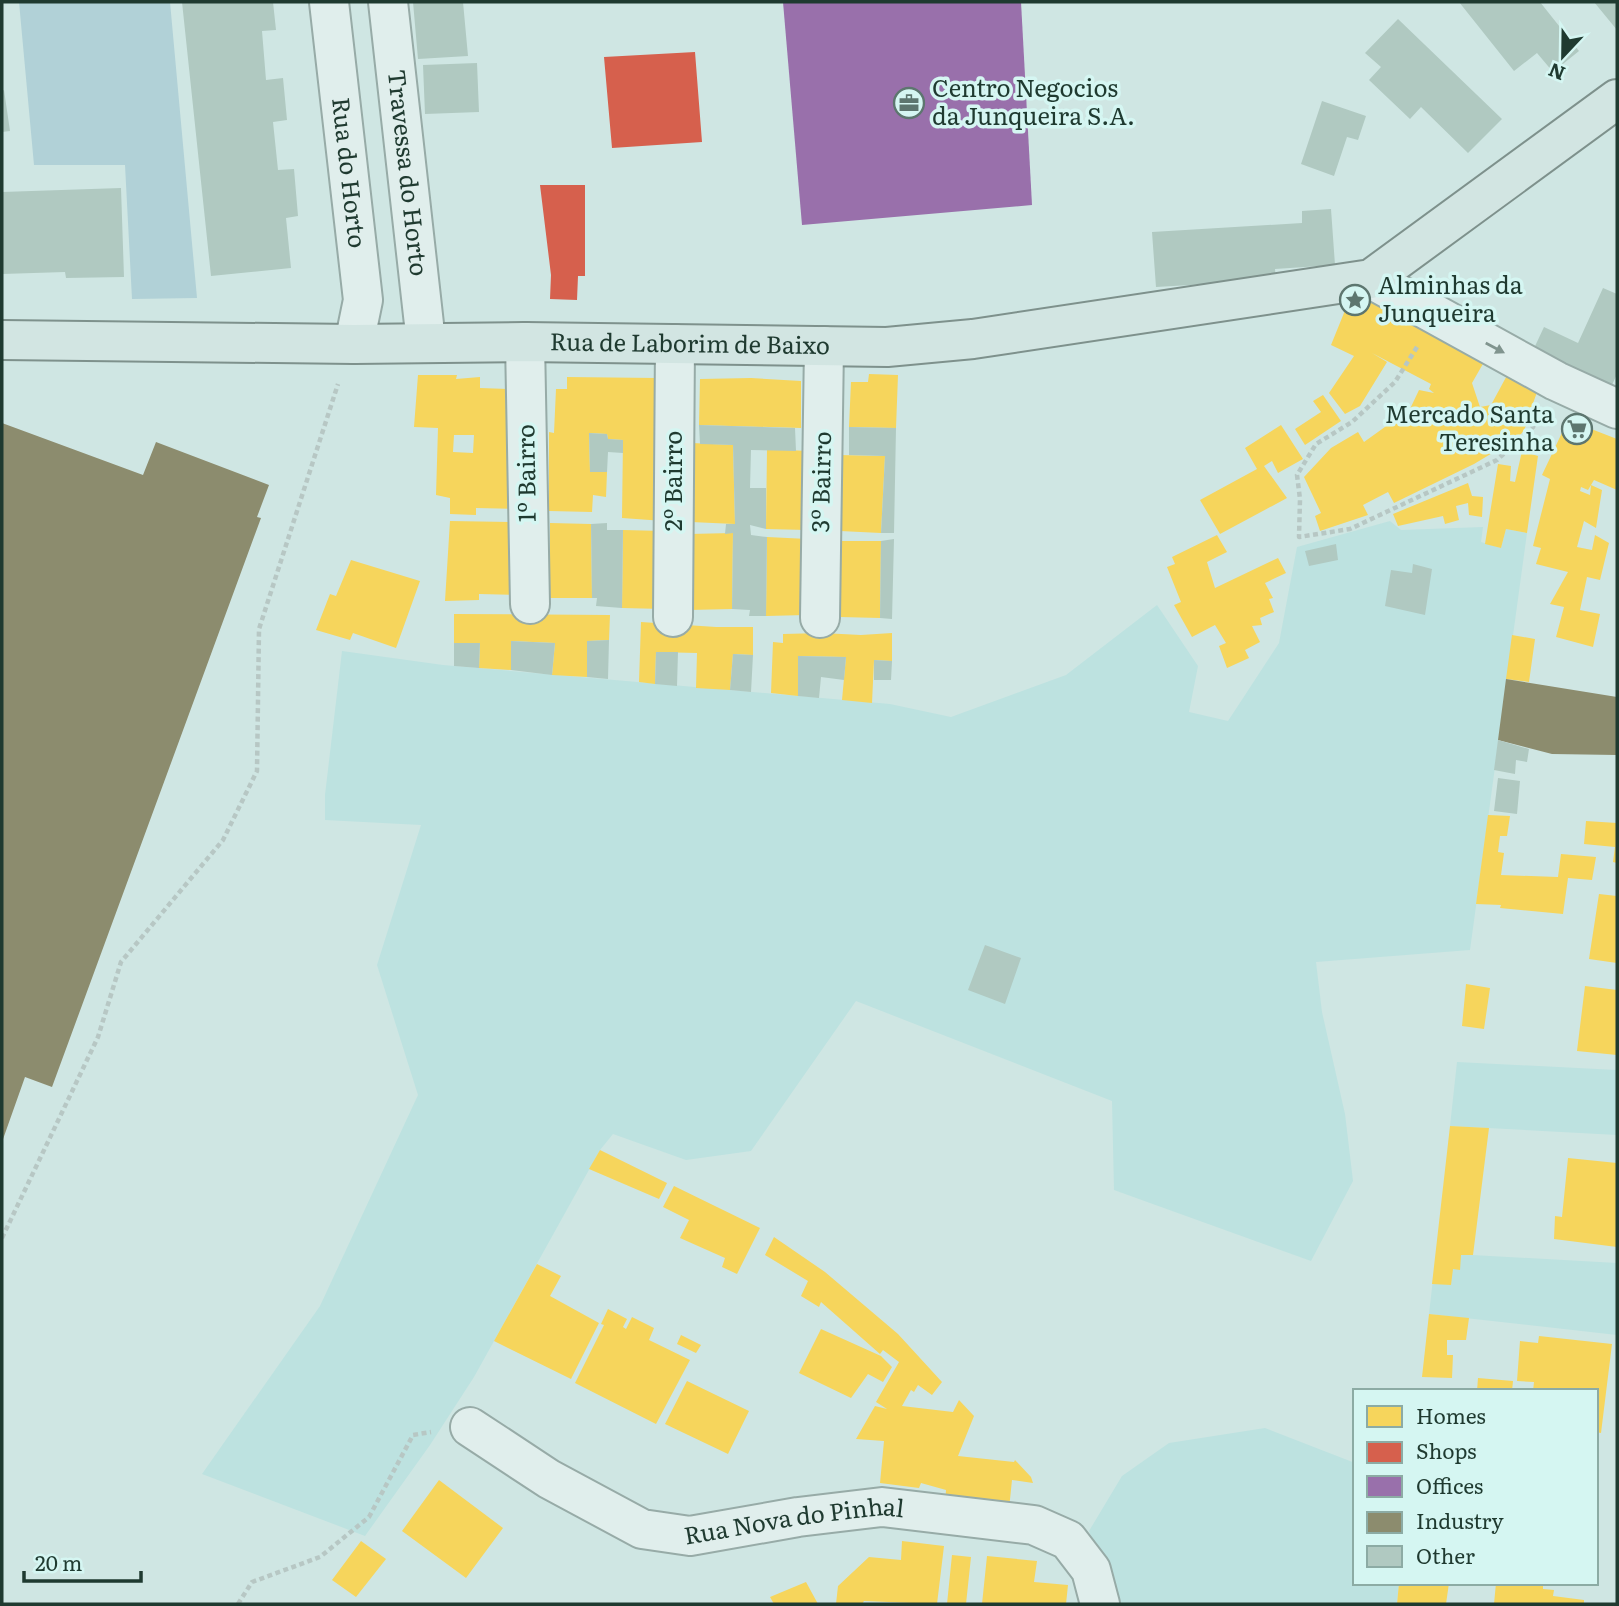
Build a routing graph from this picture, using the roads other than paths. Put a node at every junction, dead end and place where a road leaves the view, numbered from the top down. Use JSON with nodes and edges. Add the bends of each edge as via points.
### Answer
{"nodes":[{"id":1,"x":329,"y":2,"type":"edge"},
{"id":2,"x":387,"y":2,"type":"edge"},
{"id":3,"x":1617,"y":99,"type":"edge"},
{"id":4,"x":1371,"y":279,"type":"junction"},
{"id":5,"x":2,"y":340,"type":"edge"},
{"id":6,"x":426,"y":342,"type":"junction"},
{"id":7,"x":525,"y":342,"type":"junction"},
{"id":8,"x":354,"y":344,"type":"junction"},
{"id":9,"x":675,"y":344,"type":"junction"},
{"id":10,"x":824,"y":346,"type":"junction"},
{"id":11,"x":1617,"y":409,"type":"edge"},
{"id":12,"x":530,"y":604,"type":"dead end"},
{"id":13,"x":673,"y":617,"type":"dead end"},
{"id":14,"x":820,"y":618,"type":"dead end"},
{"id":15,"x":470,"y":1427,"type":"road end"},
{"id":16,"x":1100,"y":1604,"type":"edge"}],
"edges":[{"from":1,"to":8,"type":"street","name":"Rua do Horto","via":[[363,300]]},
{"from":2,"to":6,"type":"street","name":"Travessa do Horto"},
{"from":3,"to":4,"type":"main road"},
{"from":4,"to":10,"type":"main road","name":"Rua de Laborim de Baixo","via":[[973,339],[887,347]]},
{"from":4,"to":11,"type":"street","one_way":true,"via":[[1556,381]]},
{"from":5,"to":8,"type":"main road","name":"Rua de Laborim de Baixo"},
{"from":6,"to":7,"type":"main road","name":"Rua de Laborim de Baixo"},
{"from":6,"to":8,"type":"main road","name":"Rua de Laborim de Baixo"},
{"from":7,"to":9,"type":"main road","name":"Rua de Laborim de Baixo"},
{"from":7,"to":12,"type":"street","name":"1º Bairro"},
{"from":9,"to":10,"type":"main road","name":"Rua de Laborim de Baixo"},
{"from":9,"to":13,"type":"street","name":"2º Bairro"},
{"from":10,"to":14,"type":"street","name":"3º Bairro"},
{"from":15,"to":16,"type":"street","name":"Rua Nova do Pinhal","via":[[549,1479],[642,1529],[690,1536],[882,1507],[1034,1525],[1068,1540],[1091,1570]]}]}
